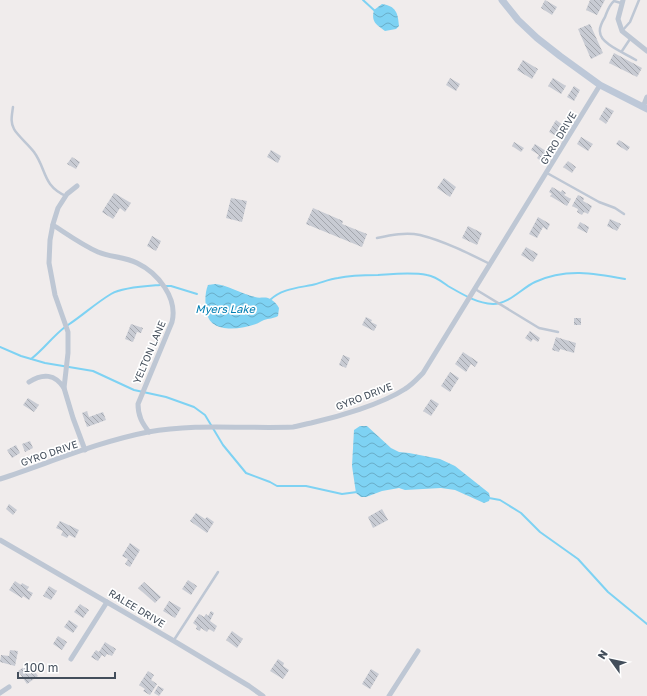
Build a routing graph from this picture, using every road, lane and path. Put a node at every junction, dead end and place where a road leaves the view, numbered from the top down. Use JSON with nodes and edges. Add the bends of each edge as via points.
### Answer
{"nodes":[{"id":1,"x":502,"y":0,"type":"edge"},
{"id":2,"x":639,"y":0,"type":"edge"},
{"id":3,"x":622,"y":2,"type":"edge"},
{"id":4,"x":622,"y":31,"type":"junction"},
{"id":5,"x":631,"y":38,"type":"junction"},
{"id":6,"x":647,"y":51,"type":"edge"},
{"id":7,"x":622,"y":52,"type":"junction"},
{"id":8,"x":636,"y":60,"type":"dead end"},
{"id":9,"x":600,"y":86,"type":"junction"},
{"id":10,"x":647,"y":97,"type":"edge"},
{"id":11,"x":13,"y":108,"type":"dead end"},
{"id":12,"x":645,"y":108,"type":"edge"},
{"id":13,"x":547,"y":173,"type":"junction"},
{"id":14,"x":77,"y":186,"type":"dead end"},
{"id":15,"x":66,"y":196,"type":"junction"},
{"id":16,"x":624,"y":214,"type":"dead end"},
{"id":17,"x":53,"y":225,"type":"junction"},
{"id":18,"x":377,"y":238,"type":"dead end"},
{"id":19,"x":490,"y":264,"type":"junction"},
{"id":20,"x":475,"y":289,"type":"junction"},
{"id":21,"x":558,"y":332,"type":"dead end"},
{"id":22,"x":29,"y":382,"type":"dead end"},
{"id":23,"x":64,"y":388,"type":"junction"},
{"id":24,"x":149,"y":432,"type":"junction"},
{"id":25,"x":85,"y":450,"type":"junction"},
{"id":26,"x":0,"y":479,"type":"edge"},
{"id":27,"x":0,"y":540,"type":"edge"},
{"id":28,"x":218,"y":572,"type":"dead end"},
{"id":29,"x":107,"y":602,"type":"junction"},
{"id":30,"x":174,"y":641,"type":"junction"},
{"id":31,"x":418,"y":651,"type":"dead end"},
{"id":32,"x":71,"y":659,"type":"dead end"},
{"id":33,"x":9,"y":688,"type":"dead end"},
{"id":34,"x":0,"y":693,"type":"edge"},
{"id":35,"x":263,"y":696,"type":"edge"},
{"id":36,"x":389,"y":696,"type":"edge"}],
"edges":[{"from":1,"to":9,"type":"main road","via":[[537,38]]},
{"from":2,"to":4,"type":"lane","via":[[630,22]]},
{"from":3,"to":4,"type":"street","via":[[618,20]]},
{"from":3,"to":7,"type":"lane","via":[[612,2],[600,31],[602,39]]},
{"from":4,"to":5,"type":"street"},
{"from":5,"to":6,"type":"street"},
{"from":5,"to":7,"type":"lane"},
{"from":7,"to":8,"type":"lane"},
{"from":9,"to":12,"type":"main road"},
{"from":9,"to":13,"type":"street","name":"GYRO DRIVE"},
{"from":10,"to":12,"type":"street"},
{"from":11,"to":15,"type":"lane","via":[[11,124],[14,130],[35,153],[50,185]]},
{"from":13,"to":16,"type":"lane"},
{"from":13,"to":19,"type":"street","name":"GYRO DRIVE"},
{"from":14,"to":15,"type":"street"},
{"from":15,"to":17,"type":"street","via":[[58,208]]},
{"from":17,"to":23,"type":"street","via":[[49,263],[55,295],[68,332]]},
{"from":17,"to":24,"type":"street","name":"YELTON LANE","via":[[99,252],[137,263],[156,277],[171,299],[174,310],[172,322],[138,404],[141,421]]},
{"from":18,"to":19,"type":"lane","via":[[397,234],[420,235]]},
{"from":19,"to":20,"type":"street","name":"GYRO DRIVE"},
{"from":20,"to":21,"type":"lane","via":[[538,328]]},
{"from":20,"to":24,"type":"street","name":"GYRO DRIVE","via":[[423,373],[406,389],[382,400],[328,419],[295,427],[191,427]]},
{"from":22,"to":23,"type":"street","via":[[47,376],[59,381]]},
{"from":23,"to":25,"type":"street"},
{"from":24,"to":25,"type":"street","name":"GYRO DRIVE"},
{"from":25,"to":26,"type":"street","name":"GYRO DRIVE"},
{"from":27,"to":29,"type":"street","name":"RALEE DRIVE"},
{"from":28,"to":30,"type":"lane"},
{"from":29,"to":30,"type":"street","name":"RALEE DRIVE"},
{"from":29,"to":32,"type":"street"},
{"from":30,"to":35,"type":"street","name":"RALEE DRIVE"},
{"from":31,"to":36,"type":"street"},
{"from":33,"to":34,"type":"street"}]}
